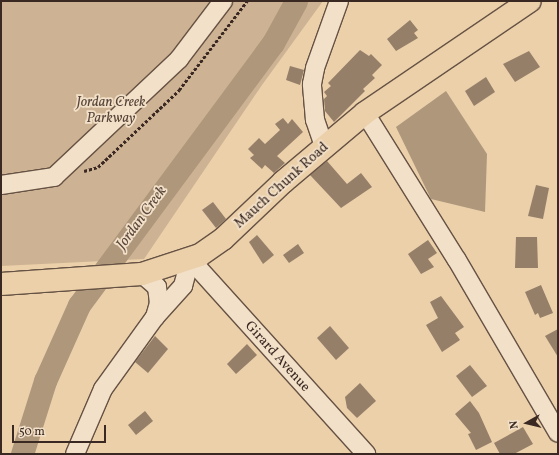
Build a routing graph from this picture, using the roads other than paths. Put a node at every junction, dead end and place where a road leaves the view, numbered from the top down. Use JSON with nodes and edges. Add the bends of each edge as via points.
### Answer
{"nodes":[{"id":1,"x":222,"y":1,"type":"edge"},
{"id":2,"x":339,"y":1,"type":"edge"},
{"id":3,"x":530,"y":1,"type":"edge"},
{"id":4,"x":365,"y":113,"type":"junction"},
{"id":5,"x":324,"y":146,"type":"junction"},
{"id":6,"x":1,"y":185,"type":"edge"},
{"id":7,"x":190,"y":259,"type":"junction"},
{"id":8,"x":142,"y":274,"type":"junction"},
{"id":9,"x":1,"y":284,"type":"edge"},
{"id":10,"x":155,"y":316,"type":"junction"},
{"id":11,"x":558,"y":433,"type":"edge"},
{"id":12,"x":75,"y":454,"type":"edge"},
{"id":13,"x":366,"y":454,"type":"edge"}],
"edges":[{"from":1,"to":6,"type":"street","via":[[179,59],[54,177]]},
{"from":2,"to":5,"type":"street","via":[[315,68],[312,84],[315,120]]},
{"from":3,"to":4,"type":"main road","name":"Mauch Chunk Road"},
{"from":4,"to":5,"type":"main road","name":"Mauch Chunk Road"},
{"from":4,"to":11,"type":"street","via":[[457,260]]},
{"from":5,"to":7,"type":"main road","name":"Mauch Chunk Road","via":[[223,239]]},
{"from":7,"to":8,"type":"main road","name":"Mauch Chunk Road"},
{"from":7,"to":10,"type":"street","via":[[183,286]]},
{"from":7,"to":13,"type":"street","name":"Girard Avenue"},
{"from":8,"to":9,"type":"main road","name":"Mauch Chunk Road"},
{"from":8,"to":10,"type":"street","via":[[157,287],[159,303]]},
{"from":10,"to":12,"type":"street","via":[[103,389]]}]}
